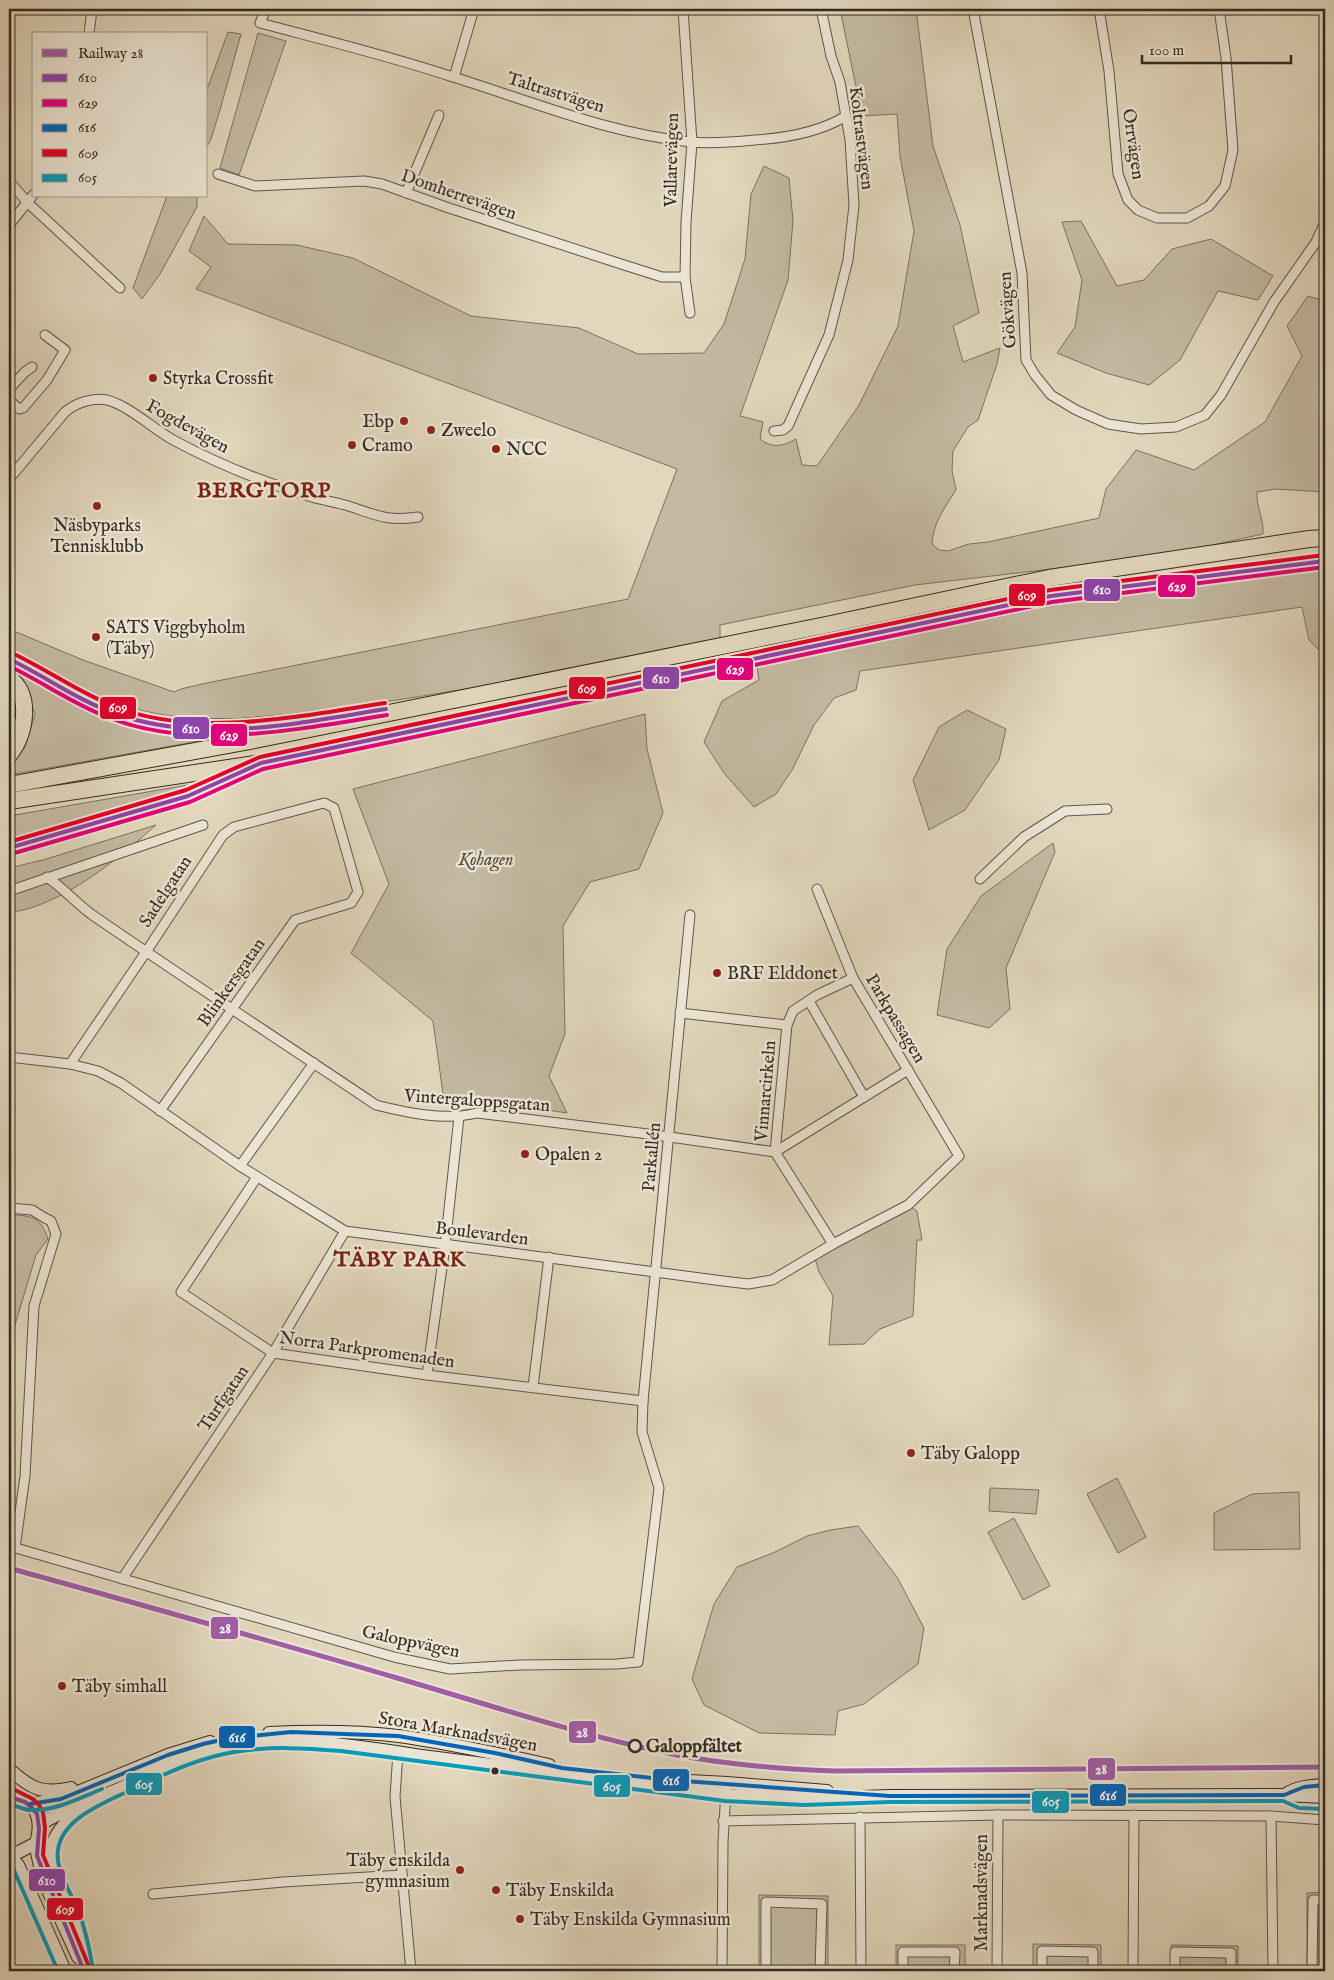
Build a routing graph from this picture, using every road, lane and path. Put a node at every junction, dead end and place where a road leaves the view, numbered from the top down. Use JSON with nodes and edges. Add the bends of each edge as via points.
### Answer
{"nodes":[{"id":1,"x":92,"y":9,"type":"edge"},
{"id":2,"x":266,"y":9,"type":"edge"},
{"id":3,"x":474,"y":9,"type":"edge"},
{"id":4,"x":683,"y":9,"type":"edge"},
{"id":5,"x":821,"y":9,"type":"edge"},
{"id":6,"x":973,"y":9,"type":"edge"},
{"id":7,"x":1099,"y":9,"type":"edge"},
{"id":8,"x":1219,"y":9,"type":"edge"},
{"id":9,"x":89,"y":32,"type":"edge"},
{"id":10,"x":454,"y":77,"type":"junction"},
{"id":11,"x":439,"y":115,"type":"dead end"},
{"id":12,"x":846,"y":116,"type":"junction"},
{"id":13,"x":692,"y":142,"type":"junction"},
{"id":14,"x":218,"y":174,"type":"dead end"},
{"id":15,"x":9,"y":181,"type":"edge"},
{"id":16,"x":406,"y":193,"type":"junction"},
{"id":17,"x":32,"y":197,"type":"edge"},
{"id":18,"x":28,"y":203,"type":"junction"},
{"id":19,"x":1325,"y":222,"type":"edge"},
{"id":20,"x":9,"y":225,"type":"edge"},
{"id":21,"x":685,"y":278,"type":"junction"},
{"id":22,"x":120,"y":288,"type":"dead end"},
{"id":23,"x":690,"y":313,"type":"dead end"},
{"id":24,"x":45,"y":334,"type":"dead end"},
{"id":25,"x":32,"y":367,"type":"dead end"},
{"id":26,"x":9,"y":390,"type":"edge"},
{"id":27,"x":9,"y":400,"type":"edge"},
{"id":28,"x":774,"y":431,"type":"dead end"},
{"id":29,"x":9,"y":479,"type":"edge"},
{"id":30,"x":418,"y":517,"type":"dead end"},
{"id":31,"x":1325,"y":538,"type":"edge"},
{"id":32,"x":1325,"y":561,"type":"edge"},
{"id":33,"x":9,"y":659,"type":"edge"},
{"id":34,"x":9,"y":678,"type":"edge"},
{"id":35,"x":526,"y":686,"type":"junction"},
{"id":36,"x":9,"y":689,"type":"edge"},
{"id":37,"x":24,"y":723,"type":"junction"},
{"id":38,"x":9,"y":755,"type":"edge"},
{"id":39,"x":261,"y":763,"type":"junction"},
{"id":40,"x":9,"y":785,"type":"edge"},
{"id":41,"x":9,"y":801,"type":"edge"},
{"id":42,"x":1107,"y":809,"type":"dead end"},
{"id":43,"x":203,"y":826,"type":"dead end"},
{"id":44,"x":12,"y":847,"type":"edge"},
{"id":45,"x":48,"y":877,"type":"junction"},
{"id":46,"x":980,"y":878,"type":"dead end"},
{"id":47,"x":817,"y":889,"type":"dead end"},
{"id":48,"x":9,"y":891,"type":"edge"},
{"id":49,"x":351,"y":903,"type":"joint"},
{"id":50,"x":690,"y":916,"type":"dead end"},
{"id":51,"x":146,"y":952,"type":"junction"},
{"id":52,"x":853,"y":978,"type":"junction"},
{"id":53,"x":809,"y":1001,"type":"junction"},
{"id":54,"x":232,"y":1009,"type":"junction"},
{"id":55,"x":680,"y":1013,"type":"junction"},
{"id":56,"x":787,"y":1025,"type":"junction"},
{"id":57,"x":9,"y":1057,"type":"edge"},
{"id":58,"x":314,"y":1063,"type":"junction"},
{"id":59,"x":70,"y":1064,"type":"junction"},
{"id":60,"x":908,"y":1070,"type":"junction"},
{"id":61,"x":864,"y":1097,"type":"junction"},
{"id":62,"x":160,"y":1111,"type":"junction"},
{"id":63,"x":459,"y":1117,"type":"junction"},
{"id":64,"x":670,"y":1136,"type":"junction"},
{"id":65,"x":775,"y":1152,"type":"junction"},
{"id":66,"x":959,"y":1156,"type":"joint"},
{"id":67,"x":240,"y":1166,"type":"junction"},
{"id":68,"x":258,"y":1177,"type":"junction"},
{"id":69,"x":9,"y":1208,"type":"edge"},
{"id":70,"x":345,"y":1231,"type":"junction"},
{"id":71,"x":833,"y":1244,"type":"junction"},
{"id":72,"x":445,"y":1246,"type":"junction"},
{"id":73,"x":549,"y":1257,"type":"junction"},
{"id":74,"x":656,"y":1271,"type":"junction"},
{"id":75,"x":272,"y":1353,"type":"junction"},
{"id":76,"x":427,"y":1375,"type":"junction"},
{"id":77,"x":533,"y":1387,"type":"junction"},
{"id":78,"x":643,"y":1401,"type":"junction"},
{"id":79,"x":12,"y":1547,"type":"edge"},
{"id":80,"x":122,"y":1579,"type":"junction"},
{"id":81,"x":398,"y":1736,"type":"junction"},
{"id":82,"x":398,"y":1752,"type":"junction"},
{"id":83,"x":9,"y":1769,"type":"edge"},
{"id":84,"x":1325,"y":1786,"type":"edge"},
{"id":85,"x":726,"y":1789,"type":"junction"},
{"id":86,"x":98,"y":1791,"type":"junction"},
{"id":87,"x":1284,"y":1795,"type":"junction"},
{"id":88,"x":10,"y":1796,"type":"edge"},
{"id":89,"x":1325,"y":1797,"type":"edge"},
{"id":90,"x":1325,"y":1803,"type":"edge"},
{"id":91,"x":30,"y":1804,"type":"junction"},
{"id":92,"x":998,"y":1815,"type":"junction"},
{"id":93,"x":1134,"y":1816,"type":"junction"},
{"id":94,"x":1271,"y":1816,"type":"junction"},
{"id":95,"x":860,"y":1817,"type":"junction"},
{"id":96,"x":1325,"y":1820,"type":"edge"},
{"id":97,"x":723,"y":1821,"type":"junction"},
{"id":98,"x":39,"y":1825,"type":"junction"},
{"id":99,"x":36,"y":1842,"type":"junction"},
{"id":100,"x":9,"y":1855,"type":"edge"},
{"id":101,"x":402,"y":1875,"type":"junction"},
{"id":102,"x":154,"y":1894,"type":"dead end"},
{"id":103,"x":1325,"y":1900,"type":"edge"},
{"id":104,"x":66,"y":1971,"type":"edge"},
{"id":105,"x":85,"y":1971,"type":"edge"},
{"id":106,"x":411,"y":1971,"type":"edge"},
{"id":107,"x":722,"y":1971,"type":"edge"},
{"id":108,"x":766,"y":1971,"type":"edge"},
{"id":109,"x":820,"y":1971,"type":"edge"},
{"id":110,"x":861,"y":1971,"type":"edge"},
{"id":111,"x":903,"y":1971,"type":"edge"},
{"id":112,"x":954,"y":1971,"type":"edge"},
{"id":113,"x":997,"y":1971,"type":"edge"},
{"id":114,"x":1042,"y":1971,"type":"edge"},
{"id":115,"x":1093,"y":1971,"type":"edge"},
{"id":116,"x":1133,"y":1971,"type":"edge"},
{"id":117,"x":1175,"y":1971,"type":"edge"},
{"id":118,"x":1231,"y":1971,"type":"edge"},
{"id":119,"x":1272,"y":1971,"type":"edge"},
{"id":120,"x":1312,"y":1971,"type":"edge"}],
"edges":[{"from":1,"to":9,"type":"street"},
{"from":2,"to":10,"type":"street","name":"Taltrastvägen","via":[[260,23]]},
{"from":3,"to":10,"type":"street"},
{"from":4,"to":13,"type":"street","name":"Vallarevägen"},
{"from":5,"to":12,"type":"street","name":"Koltrastvägen"},
{"from":6,"to":19,"type":"street","name":"Gökvägen","via":[[1022,273],[1026,360],[1052,395],[1076,410],[1108,424],[1141,428],[1176,427],[1205,415],[1222,395],[1274,302],[1316,242]]},
{"from":7,"to":8,"type":"street","name":"Orrvägen","via":[[1121,184],[1128,200],[1138,210],[1157,218],[1187,218],[1209,206],[1225,186],[1233,150]]},
{"from":10,"to":13,"type":"street","name":"Taltrastvägen","via":[[589,120]]},
{"from":11,"to":16,"type":"street"},
{"from":12,"to":13,"type":"street","name":"Taltrastvägen","via":[[829,125],[786,136]]},
{"from":12,"to":28,"type":"street","name":"Koltrastvägen","via":[[854,205],[848,260],[829,335],[788,426]]},
{"from":13,"to":21,"type":"street","name":"Vallarevägen"},
{"from":14,"to":16,"type":"street","name":"Domherrevägen","via":[[255,186],[364,181]]},
{"from":15,"to":18,"type":"street"},
{"from":16,"to":21,"type":"street","name":"Domherrevägen","via":[[662,277]]},
{"from":17,"to":18,"type":"street"},
{"from":18,"to":20,"type":"street"},
{"from":18,"to":22,"type":"street"},
{"from":21,"to":23,"type":"street","name":"Vallarevägen"},
{"from":24,"to":27,"type":"street","via":[[65,350],[47,380],[23,408],[19,409]]},
{"from":25,"to":26,"type":"street"},
{"from":29,"to":30,"type":"street","name":"Fogdevägen","via":[[65,412],[74,404],[98,399],[121,406],[206,458],[268,482],[380,518]]},
{"from":31,"to":35,"type":"highway","via":[[1049,578]]},
{"from":32,"to":39,"type":"highway","via":[[1051,596]]},
{"from":33,"to":35,"type":"highway","via":[[31,668],[87,702],[128,718],[180,728],[309,721]]},
{"from":34,"to":37,"type":"highway","via":[[20,692]]},
{"from":35,"to":40,"type":"highway"},
{"from":36,"to":37,"type":"highway","via":[[20,703]]},
{"from":37,"to":38,"type":"highway"},
{"from":39,"to":41,"type":"highway"},
{"from":39,"to":44,"type":"highway","via":[[188,796]]},
{"from":42,"to":46,"type":"street","via":[[1066,811],[1024,837]]},
{"from":43,"to":45,"type":"street"},
{"from":45,"to":48,"type":"street"},
{"from":45,"to":51,"type":"street","name":"Vintergaloppsgatan","via":[[74,902]]},
{"from":47,"to":52,"type":"street","name":"Parkpassagen"},
{"from":49,"to":51,"type":"street","name":"Sadelgatan","via":[[358,892],[334,808],[324,803],[234,827],[222,835]]},
{"from":49,"to":54,"type":"street","name":"Blinkersgatan","via":[[295,920]]},
{"from":50,"to":55,"type":"street","name":"Parkallén"},
{"from":51,"to":54,"type":"street","name":"Vintergaloppsgatan"},
{"from":51,"to":59,"type":"street","name":"Sadelgatan"},
{"from":52,"to":53,"type":"street","name":"Vinnarcirkeln"},
{"from":52,"to":60,"type":"street","name":"Parkpassagen"},
{"from":53,"to":56,"type":"street","name":"Vinnarcirkeln","via":[[793,1011]]},
{"from":53,"to":61,"type":"street"},
{"from":54,"to":58,"type":"street","name":"Vintergaloppsgatan"},
{"from":54,"to":62,"type":"street","name":"Blinkersgatan"},
{"from":55,"to":56,"type":"street"},
{"from":55,"to":64,"type":"street","name":"Parkallén"},
{"from":56,"to":65,"type":"street","name":"Vinnarcirkeln"},
{"from":57,"to":59,"type":"street","name":"Boulevarden"},
{"from":58,"to":63,"type":"street","name":"Vintergaloppsgatan","via":[[376,1105],[404,1112]]},
{"from":58,"to":67,"type":"street"},
{"from":59,"to":62,"type":"street","name":"Boulevarden","via":[[98,1071],[121,1083]]},
{"from":60,"to":61,"type":"street","name":"Vinnarcirkeln"},
{"from":60,"to":66,"type":"street","name":"Parkpassagen"},
{"from":61,"to":65,"type":"street","name":"Vinnarcirkeln"},
{"from":62,"to":67,"type":"street","name":"Boulevarden"},
{"from":63,"to":64,"type":"street","name":"Vintergaloppsgatan","via":[[477,1113]]},
{"from":63,"to":72,"type":"street"},
{"from":64,"to":65,"type":"street","name":"Vintergaloppsgatan"},
{"from":64,"to":74,"type":"street","name":"Parkallén"},
{"from":65,"to":71,"type":"street"},
{"from":66,"to":71,"type":"street","name":"Boulevarden","via":[[908,1206]]},
{"from":67,"to":68,"type":"street","name":"Boulevarden"},
{"from":68,"to":70,"type":"street","name":"Boulevarden"},
{"from":68,"to":75,"type":"street","name":"Norra Parkpromenaden","via":[[181,1292]]},
{"from":69,"to":79,"type":"street","via":[[32,1210],[51,1222],[56,1234],[34,1306],[25,1476]]},
{"from":70,"to":72,"type":"street","name":"Boulevarden"},
{"from":70,"to":75,"type":"street","name":"Turfgatan"},
{"from":71,"to":74,"type":"street","name":"Boulevarden","via":[[772,1280],[760,1283]]},
{"from":72,"to":73,"type":"street","name":"Boulevarden"},
{"from":72,"to":76,"type":"street"},
{"from":73,"to":74,"type":"street","name":"Boulevarden"},
{"from":73,"to":77,"type":"street"},
{"from":74,"to":78,"type":"street","name":"Parkallén"},
{"from":75,"to":76,"type":"street","name":"Norra Parkpromenaden"},
{"from":75,"to":80,"type":"street","name":"Turfgatan"},
{"from":76,"to":77,"type":"street","name":"Norra Parkpromenaden"},
{"from":77,"to":78,"type":"street","name":"Norra Parkpromenaden"},
{"from":78,"to":80,"type":"street","name":"Galoppvägen","via":[[642,1432],[659,1488],[638,1662],[450,1669],[394,1657]]},
{"from":79,"to":80,"type":"street","name":"Galoppvägen"},
{"from":81,"to":82,"type":"street"},
{"from":81,"to":85,"type":"street","name":"Stora Marknadsvägen","via":[[562,1768]]},
{"from":81,"to":86,"type":"street","name":"Stora Marknadsvägen","via":[[291,1732],[230,1738],[168,1755]]},
{"from":82,"to":85,"type":"street","name":"Stora Marknadsvägen"},
{"from":82,"to":86,"type":"street","name":"Stora Marknadsvägen","via":[[288,1741],[247,1744],[205,1752]]},
{"from":82,"to":101,"type":"street","via":[[395,1797]]},
{"from":83,"to":86,"type":"street","via":[[39,1790]]},
{"from":84,"to":87,"type":"street","name":"Stora Marknadsvägen","via":[[1305,1786]]},
{"from":85,"to":87,"type":"street","name":"Stora Marknadsvägen","via":[[890,1796]]},
{"from":85,"to":97,"type":"street"},
{"from":86,"to":91,"type":"street","name":"Stora Marknadsvägen"},
{"from":86,"to":98,"type":"street","name":"Stora Marknadsvägen"},
{"from":86,"to":105,"type":"street","via":[[60,1829],[52,1845],[51,1860],[85,1954]]},
{"from":87,"to":89,"type":"street","name":"Stora Marknadsvägen"},
{"from":87,"to":90,"type":"street","name":"Stora Marknadsvägen","via":[[1300,1802]]},
{"from":88,"to":91,"type":"street"},
{"from":91,"to":98,"type":"street"},
{"from":92,"to":93,"type":"street","name":"Marknadsvägen"},
{"from":92,"to":95,"type":"street","name":"Marknadsvägen"},
{"from":92,"to":113,"type":"street","name":"Marknadsvägen"},
{"from":93,"to":94,"type":"street","name":"Marknadsvägen"},
{"from":93,"to":116,"type":"street"},
{"from":94,"to":96,"type":"street","name":"Marknadsvägen"},
{"from":94,"to":119,"type":"street"},
{"from":95,"to":97,"type":"street","name":"Marknadsvägen"},
{"from":95,"to":110,"type":"street"},
{"from":97,"to":107,"type":"street"},
{"from":98,"to":99,"type":"street"},
{"from":99,"to":100,"type":"street"},
{"from":99,"to":105,"type":"street","via":[[37,1856]]},
{"from":100,"to":104,"type":"street","via":[[18,1865]]},
{"from":101,"to":102,"type":"street"},
{"from":101,"to":106,"type":"street"},
{"from":103,"to":120,"type":"street","via":[[1313,1900]]},
{"from":108,"to":109,"type":"street","via":[[766,1902],[822,1904]]},
{"from":111,"to":112,"type":"street","via":[[903,1952],[955,1952]]},
{"from":114,"to":115,"type":"street","via":[[1042,1951],[1094,1952]]},
{"from":117,"to":118,"type":"street","via":[[1175,1952],[1231,1953]]}]}
